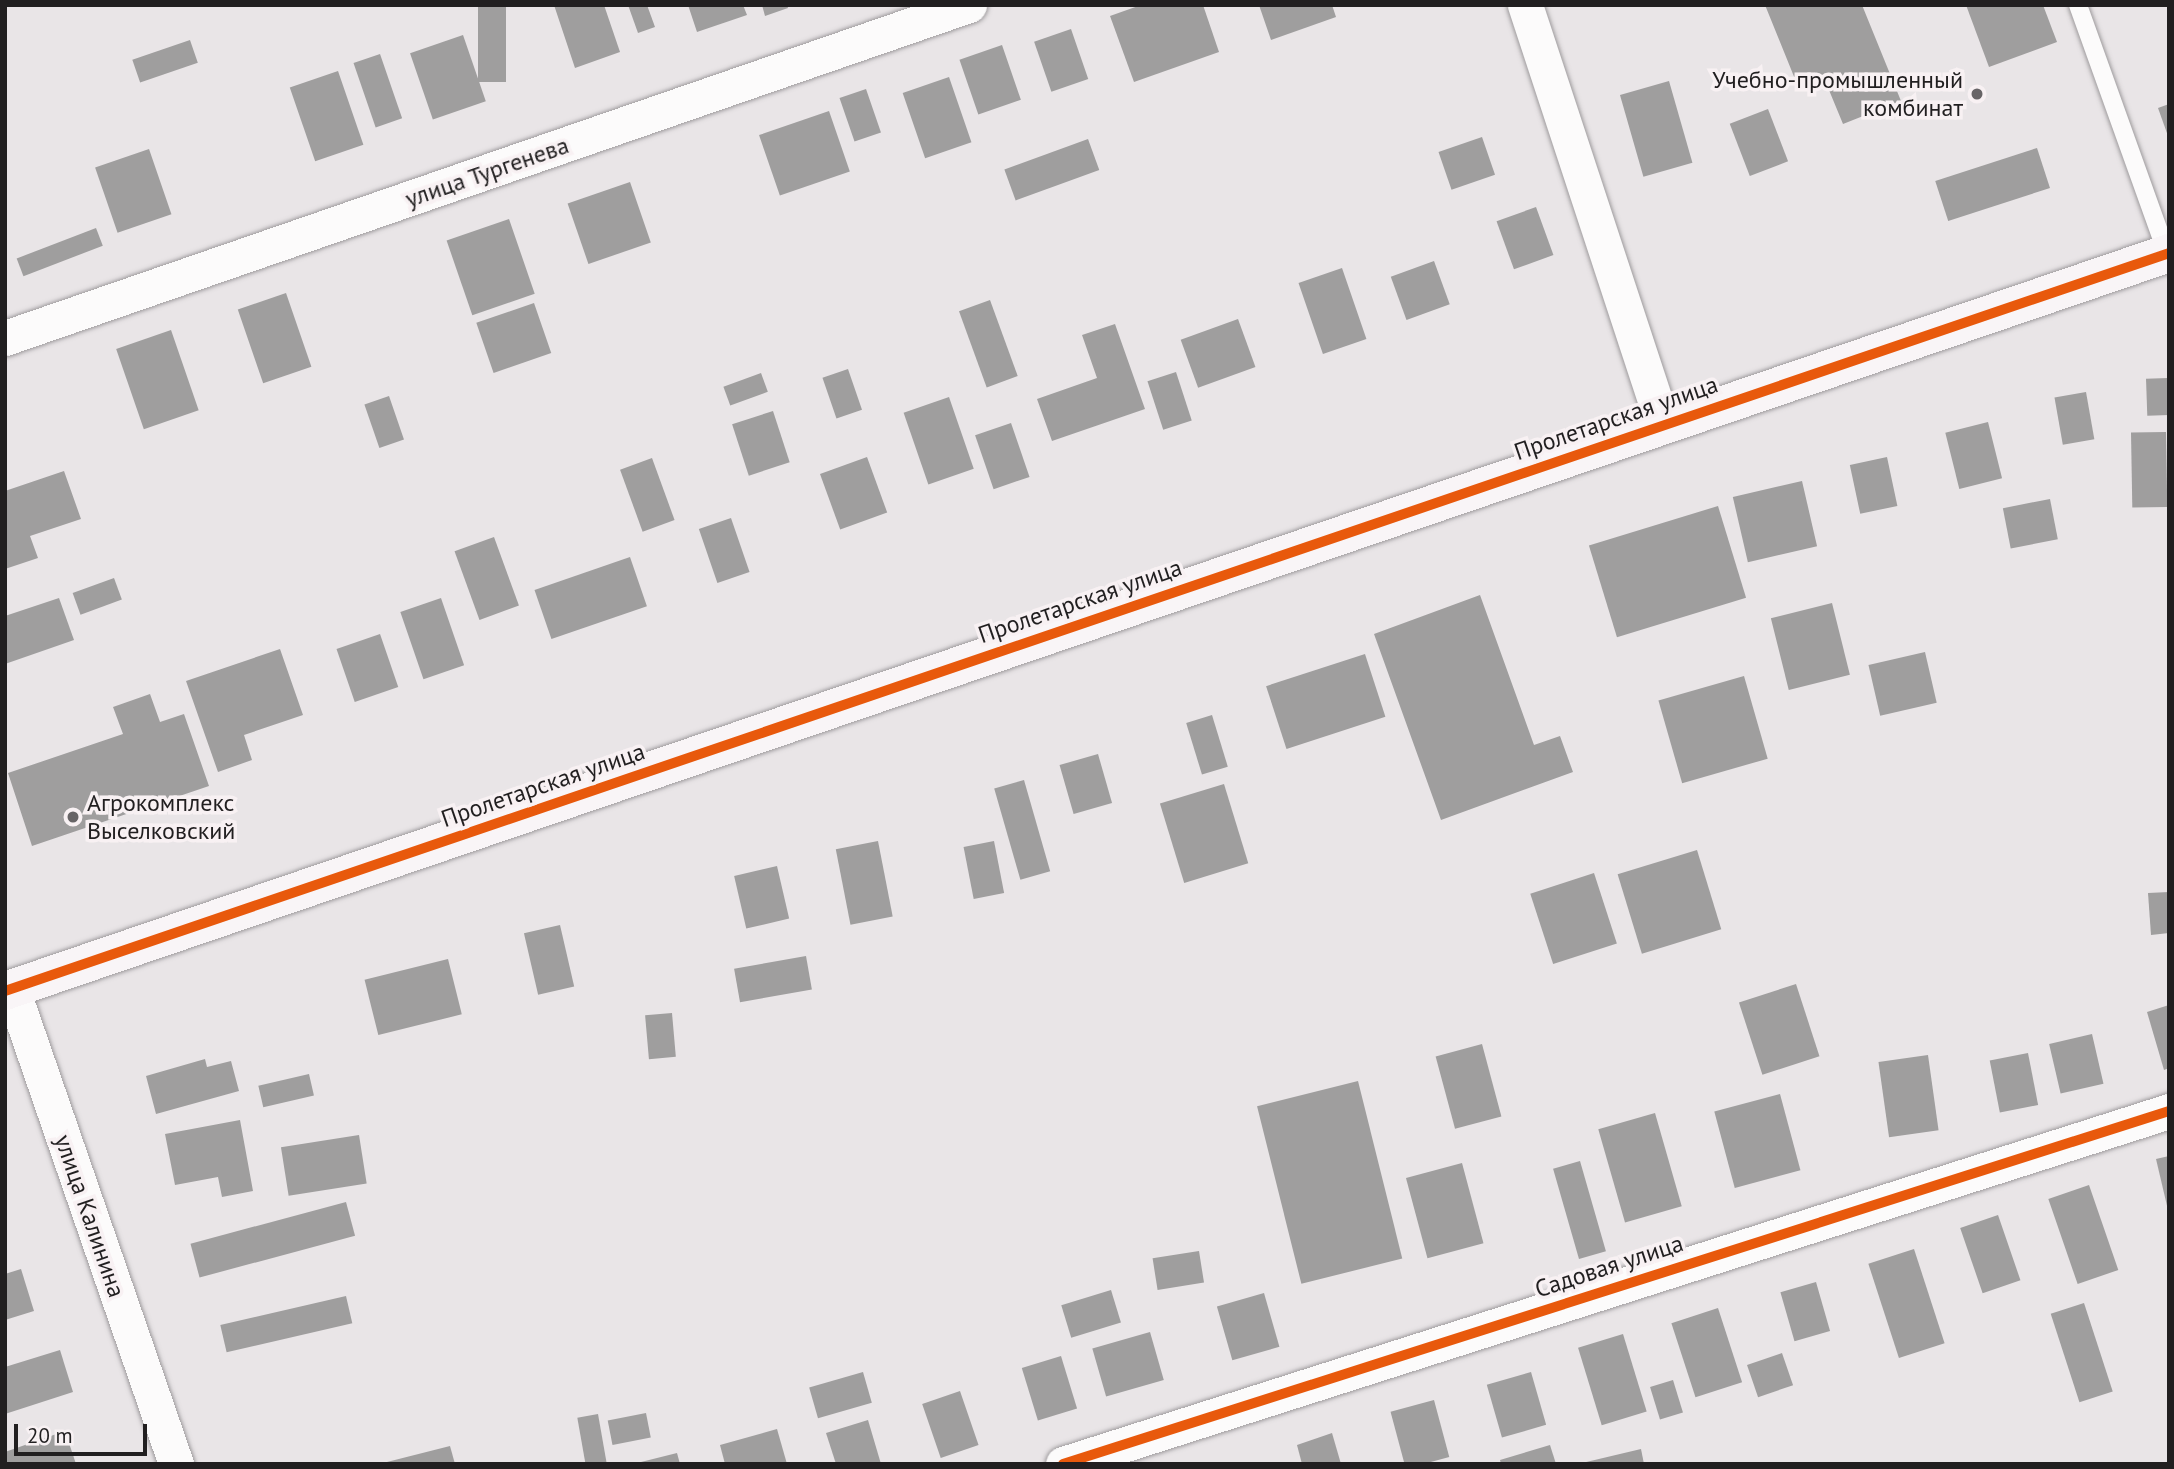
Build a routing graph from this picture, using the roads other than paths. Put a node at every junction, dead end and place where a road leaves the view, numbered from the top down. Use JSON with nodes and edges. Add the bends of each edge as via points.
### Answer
{"nodes":[{"id":1,"x":969,"y":5,"type":"edge"},
{"id":2,"x":1525,"y":5,"type":"edge"},
{"id":3,"x":2078,"y":5,"type":"edge"},
{"id":4,"x":2168,"y":253,"type":"edge"},
{"id":5,"x":5,"y":338,"type":"edge"},
{"id":6,"x":1663,"y":424,"type":"junction"},
{"id":7,"x":8,"y":983,"type":"edge"},
{"id":8,"x":2169,"y":1111,"type":"edge"},
{"id":9,"x":176,"y":1464,"type":"edge"},
{"id":10,"x":1063,"y":1464,"type":"edge"}],
"edges":[{"from":1,"to":5,"type":"street","name":"улица Тургенева"},
{"from":2,"to":6,"type":"street"},
{"from":3,"to":4,"type":"lane"},
{"from":4,"to":6,"type":"street","name":"Пролетарская улица"},
{"from":6,"to":7,"type":"street","name":"Пролетарская улица"},
{"from":7,"to":9,"type":"street","name":"улица Калинина"},
{"from":8,"to":10,"type":"street","name":"Садовая улица"}]}
